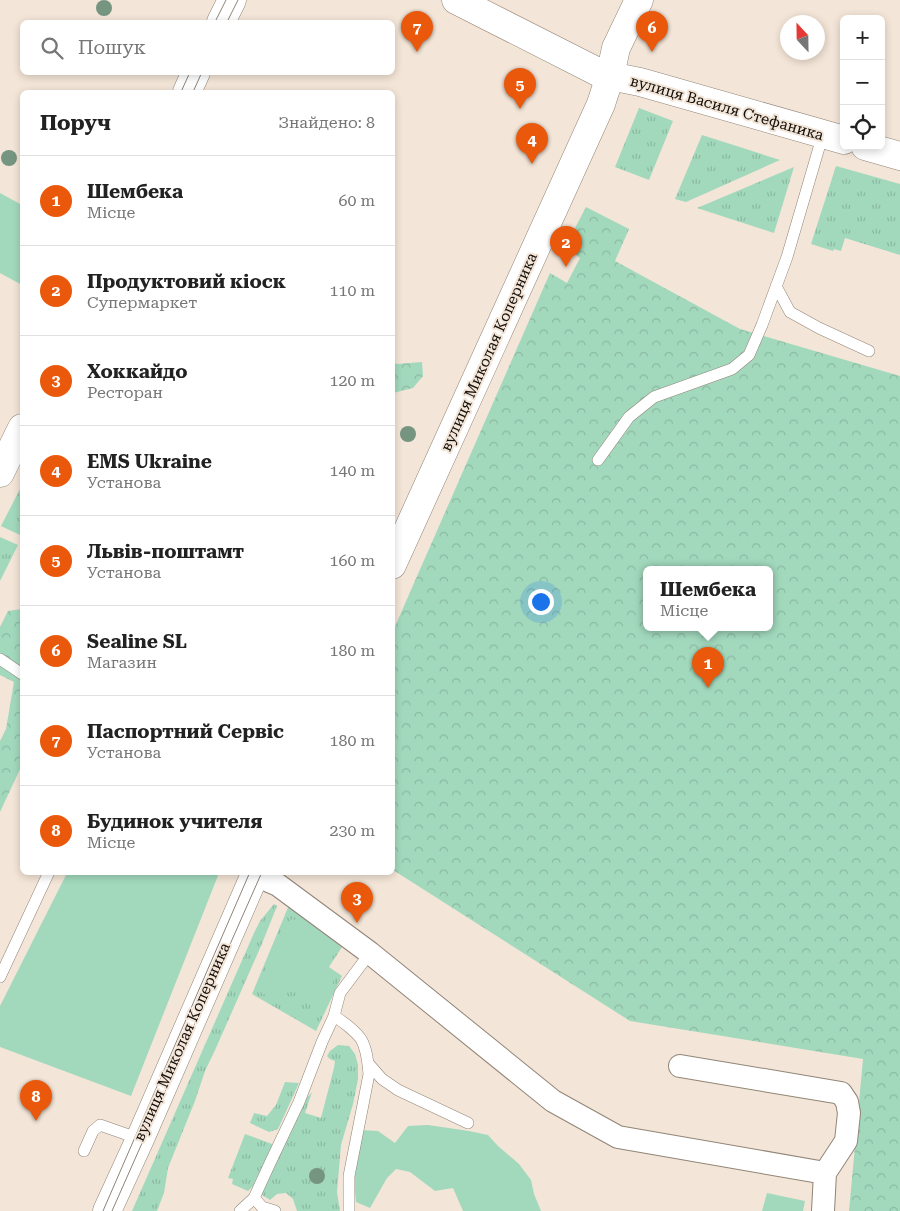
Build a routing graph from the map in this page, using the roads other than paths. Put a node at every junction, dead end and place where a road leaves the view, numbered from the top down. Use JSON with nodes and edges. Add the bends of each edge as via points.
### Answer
{"nodes":[{"id":1,"x":232,"y":0,"type":"edge"},
{"id":2,"x":456,"y":0,"type":"edge"},
{"id":3,"x":639,"y":0,"type":"edge"},
{"id":4,"x":222,"y":20,"type":"edge"},
{"id":5,"x":194,"y":75,"type":"edge"},
{"id":6,"x":610,"y":76,"type":"junction"},
{"id":7,"x":187,"y":90,"type":"edge"},
{"id":8,"x":833,"y":137,"type":"edge"},
{"id":9,"x":879,"y":150,"type":"edge"},
{"id":10,"x":900,"y":156,"type":"edge"},
{"id":11,"x":776,"y":286,"type":"junction"},
{"id":12,"x":869,"y":351,"type":"dead end"},
{"id":13,"x":20,"y":432,"type":"edge"},
{"id":14,"x":598,"y":460,"type":"dead end"},
{"id":15,"x":0,"y":473,"type":"edge"},
{"id":16,"x":395,"y":558,"type":"edge"},
{"id":17,"x":0,"y":659,"type":"edge"},
{"id":18,"x":20,"y":673,"type":"edge"},
{"id":19,"x":48,"y":875,"type":"edge"},
{"id":20,"x":256,"y":875,"type":"edge"},
{"id":21,"x":258,"y":875,"type":"edge"},
{"id":22,"x":370,"y":953,"type":"junction"},
{"id":23,"x":0,"y":977,"type":"edge"},
{"id":24,"x":334,"y":1016,"type":"junction"},
{"id":25,"x":368,"y":1063,"type":"junction"},
{"id":26,"x":680,"y":1066,"type":"dead end"},
{"id":27,"x":468,"y":1123,"type":"dead end"},
{"id":28,"x":140,"y":1139,"type":"junction"},
{"id":29,"x":84,"y":1151,"type":"dead end"},
{"id":30,"x":826,"y":1173,"type":"junction"},
{"id":31,"x":254,"y":1198,"type":"junction"},
{"id":32,"x":107,"y":1211,"type":"edge"},
{"id":33,"x":240,"y":1211,"type":"edge"},
{"id":34,"x":276,"y":1211,"type":"edge"},
{"id":35,"x":349,"y":1211,"type":"edge"},
{"id":36,"x":823,"y":1211,"type":"edge"}],
"edges":[{"from":1,"to":4,"type":"main road"},
{"from":2,"to":6,"type":"main road","name":"вулиця Василя Стефаника"},
{"from":3,"to":6,"type":"main road","name":"вулиця Миколая Коперника","via":[[616,48]]},
{"from":5,"to":7,"type":"main road"},
{"from":6,"to":8,"type":"main road","name":"вулиця Василя Стефаника"},
{"from":6,"to":16,"type":"main road","name":"вулиця Миколая Коперника","via":[[601,104]]},
{"from":8,"to":11,"type":"lane"},
{"from":9,"to":10,"type":"main road"},
{"from":11,"to":12,"type":"lane","via":[[790,312]]},
{"from":11,"to":14,"type":"lane","via":[[749,355],[732,369],[654,396],[629,417]]},
{"from":13,"to":15,"type":"main road"},
{"from":17,"to":18,"type":"lane"},
{"from":19,"to":23,"type":"lane"},
{"from":20,"to":28,"type":"main road","name":"вулиця Миколая Коперника"},
{"from":21,"to":22,"type":"street","via":[[278,885]]},
{"from":22,"to":24,"type":"lane","via":[[340,994]]},
{"from":22,"to":30,"type":"street","via":[[554,1101],[618,1137]]},
{"from":24,"to":25,"type":"lane","via":[[361,1040]]},
{"from":24,"to":31,"type":"lane","via":[[299,1102]]},
{"from":25,"to":27,"type":"lane","via":[[382,1079],[398,1090]]},
{"from":25,"to":35,"type":"lane","via":[[349,1176]]},
{"from":26,"to":30,"type":"street","via":[[841,1093],[850,1113],[846,1141]]},
{"from":28,"to":29,"type":"lane","via":[[100,1125],[93,1131]]},
{"from":28,"to":32,"type":"main road","name":"вулиця Миколая Коперника"},
{"from":30,"to":36,"type":"street"},
{"from":31,"to":33,"type":"lane"},
{"from":31,"to":34,"type":"lane","via":[[262,1207]]}]}
